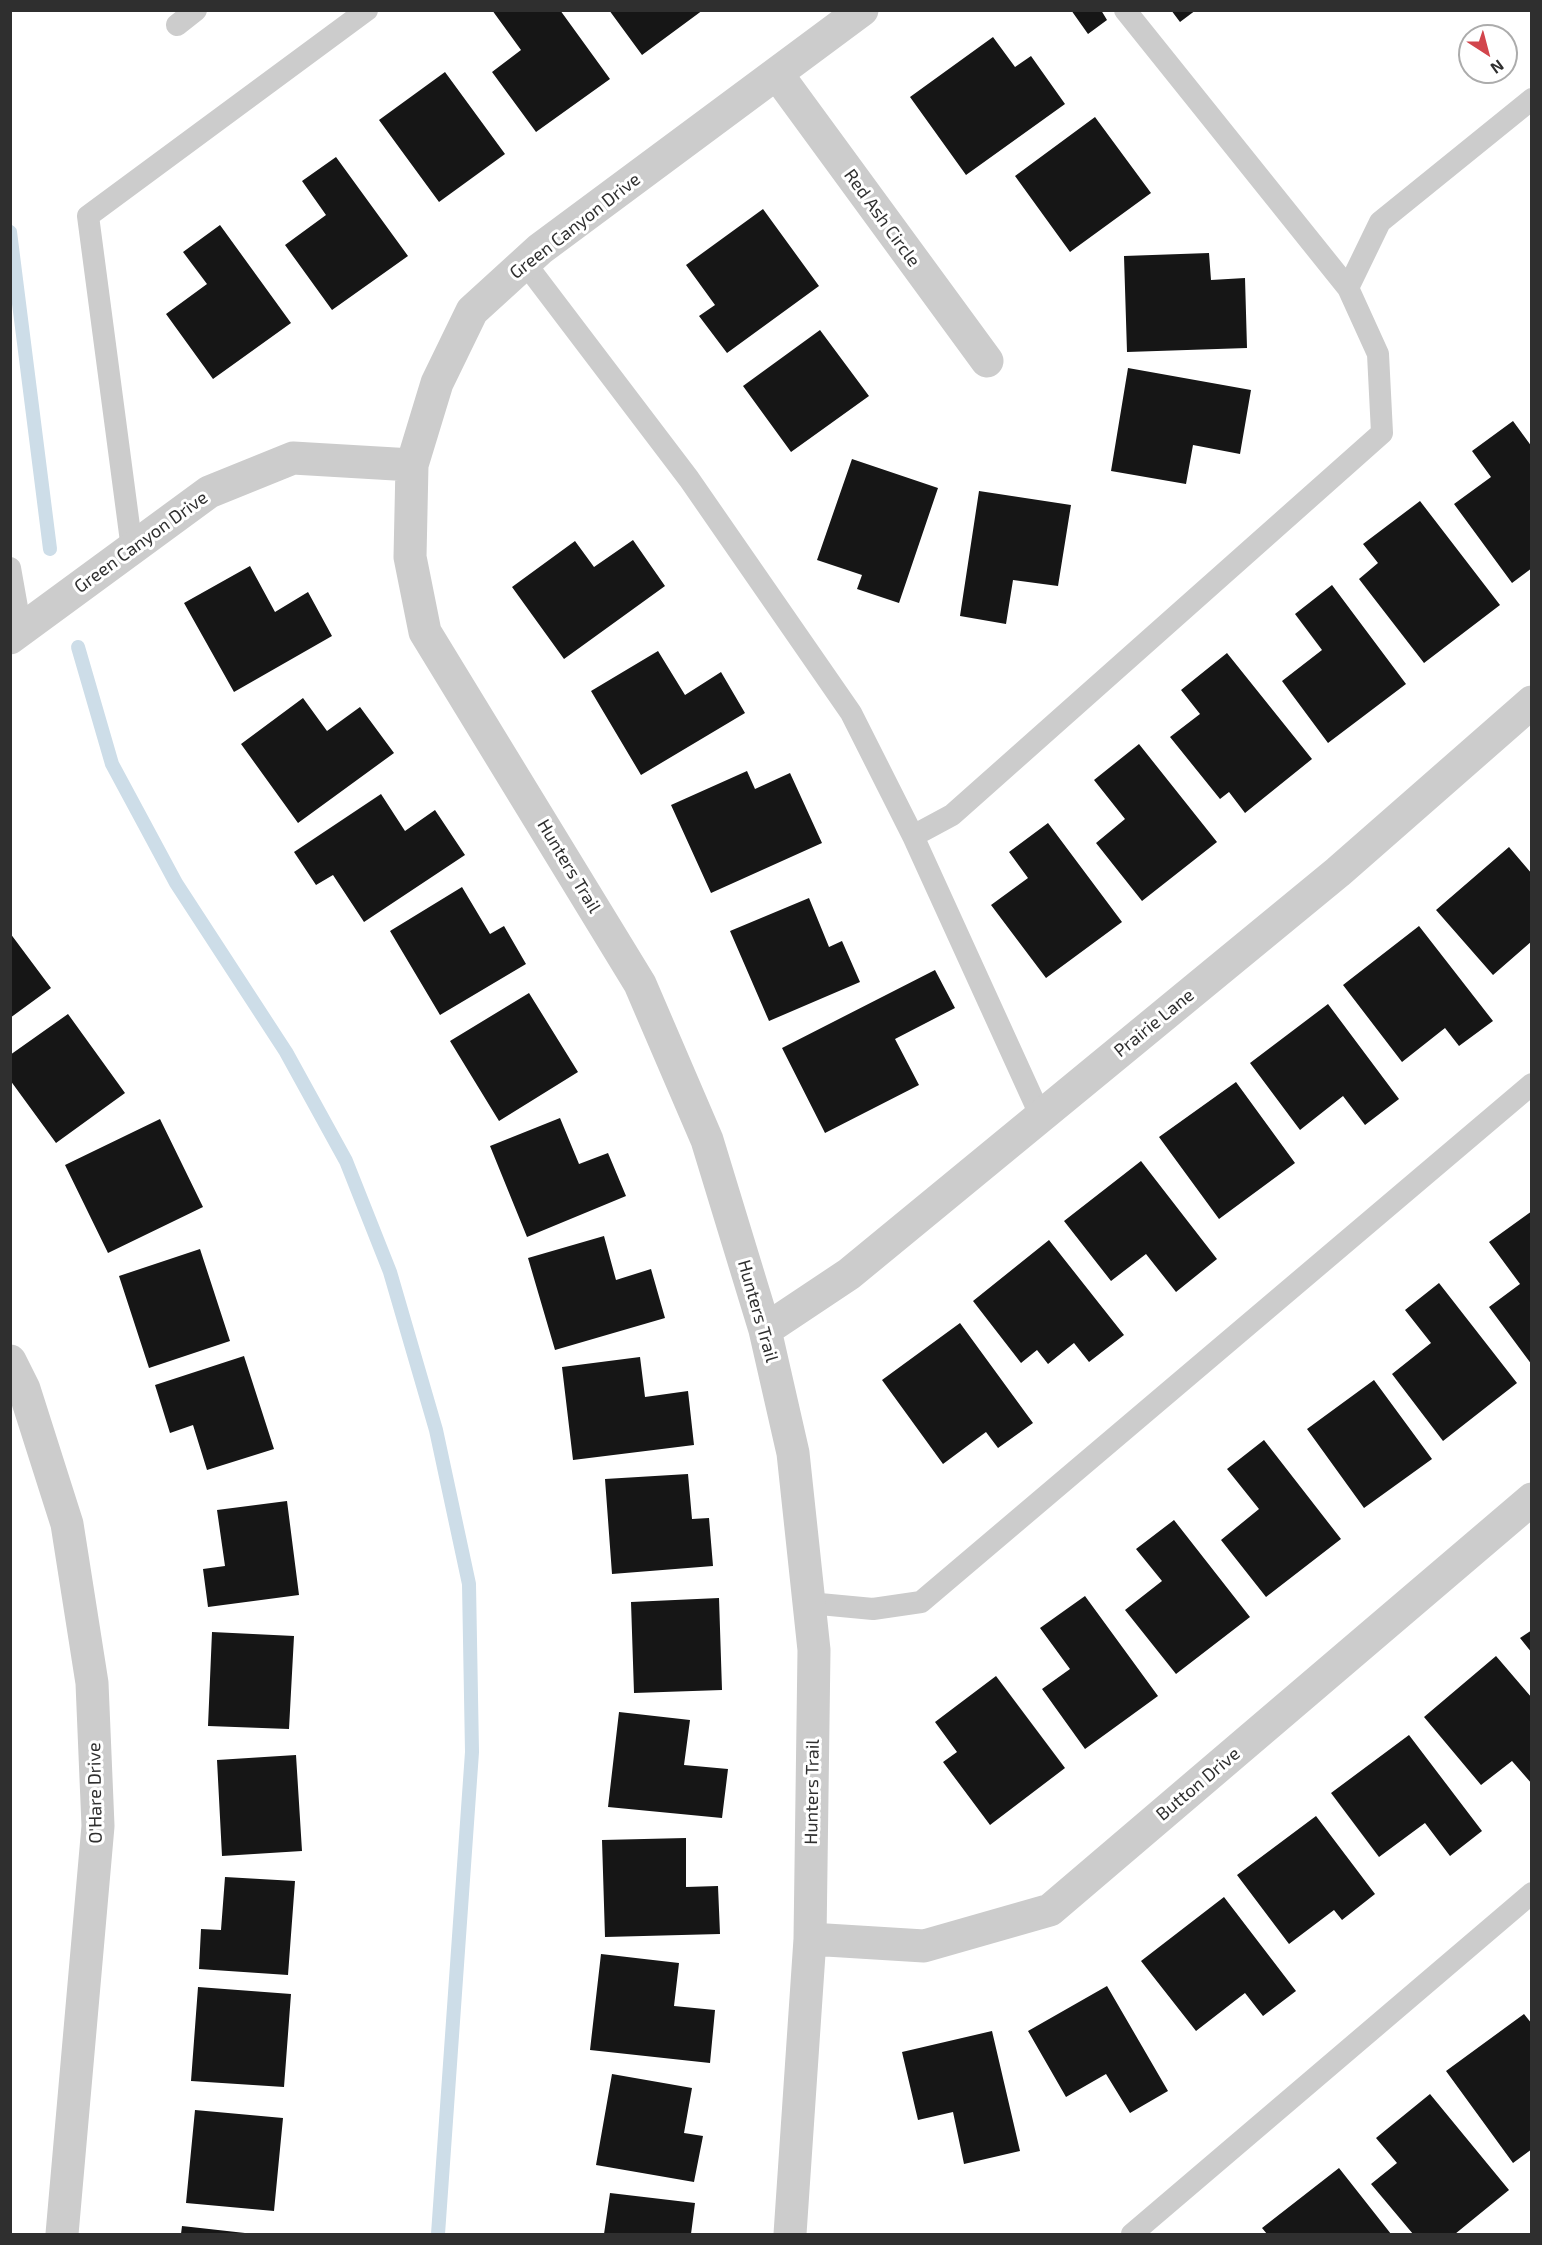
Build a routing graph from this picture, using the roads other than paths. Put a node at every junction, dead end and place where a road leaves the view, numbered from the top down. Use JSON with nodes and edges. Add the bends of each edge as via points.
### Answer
{"nodes":[{"id":1,"x":196,"y":10,"type":"edge"},
{"id":2,"x":367,"y":10,"type":"edge"},
{"id":3,"x":862,"y":10,"type":"edge"},
{"id":4,"x":1125,"y":10,"type":"edge"},
{"id":5,"x":177,"y":25,"type":"dead end"},
{"id":6,"x":777,"y":74,"type":"junction"},
{"id":7,"x":1532,"y":99,"type":"edge"},
{"id":8,"x":525,"y":263,"type":"junction"},
{"id":9,"x":1348,"y":288,"type":"junction"},
{"id":10,"x":987,"y":362,"type":"dead end"},
{"id":11,"x":412,"y":465,"type":"junction"},
{"id":12,"x":132,"y":549,"type":"junction"},
{"id":13,"x":10,"y":568,"type":"edge"},
{"id":14,"x":16,"y":634,"type":"edge"},
{"id":15,"x":1532,"y":702,"type":"edge"},
{"id":16,"x":913,"y":836,"type":"junction"},
{"id":17,"x":1532,"y":1084,"type":"edge"},
{"id":18,"x":1041,"y":1117,"type":"junction"},
{"id":19,"x":765,"y":1330,"type":"junction"},
{"id":20,"x":15,"y":1383,"type":"edge"},
{"id":21,"x":1532,"y":1499,"type":"edge"},
{"id":22,"x":809,"y":1603,"type":"junction"},
{"id":23,"x":1532,"y":1893,"type":"edge"},
{"id":24,"x":810,"y":1940,"type":"junction"},
{"id":25,"x":62,"y":2235,"type":"edge"},
{"id":26,"x":790,"y":2235,"type":"edge"},
{"id":27,"x":1132,"y":2235,"type":"edge"}],
"edges":[{"from":1,"to":5,"type":"lane"},
{"from":2,"to":12,"type":"lane","via":[[88,216]]},
{"from":3,"to":6,"type":"street","name":"Green Canyon Drive"},
{"from":4,"to":9,"type":"lane"},
{"from":6,"to":8,"type":"street","name":"Green Canyon Drive"},
{"from":6,"to":10,"type":"street","name":"Red Ash Circle"},
{"from":7,"to":9,"type":"lane","via":[[1380,222]]},
{"from":8,"to":11,"type":"street","name":"Green Canyon Drive","via":[[472,311],[437,383]]},
{"from":8,"to":16,"type":"lane","via":[[689,479],[851,713]]},
{"from":9,"to":16,"type":"lane","via":[[1378,354],[1382,433],[952,815]]},
{"from":11,"to":12,"type":"street","name":"Green Canyon Drive","via":[[293,458],[209,492]]},
{"from":11,"to":19,"type":"street","name":"Hunters Trail","via":[[410,557],[425,632],[640,984],[707,1140]]},
{"from":12,"to":14,"type":"street","name":"Green Canyon Drive"},
{"from":13,"to":14,"type":"lane"},
{"from":15,"to":18,"type":"street","name":"Prairie Lane","via":[[1338,872]]},
{"from":16,"to":18,"type":"lane"},
{"from":17,"to":22,"type":"lane","via":[[921,1602],[873,1609]]},
{"from":18,"to":19,"type":"street","name":"Prairie Lane","via":[[849,1274]]},
{"from":19,"to":22,"type":"street","name":"Hunters Trail","via":[[793,1453]]},
{"from":20,"to":25,"type":"street","name":"O'Hare Drive","via":[[67,1524],[92,1683],[98,1827]]},
{"from":21,"to":24,"type":"street","name":"Button Drive","via":[[1050,1910],[924,1946]]},
{"from":22,"to":24,"type":"street","name":"Hunters Trail","via":[[814,1650]]},
{"from":23,"to":27,"type":"lane"},
{"from":24,"to":26,"type":"street","name":"Hunters Trail"}]}
